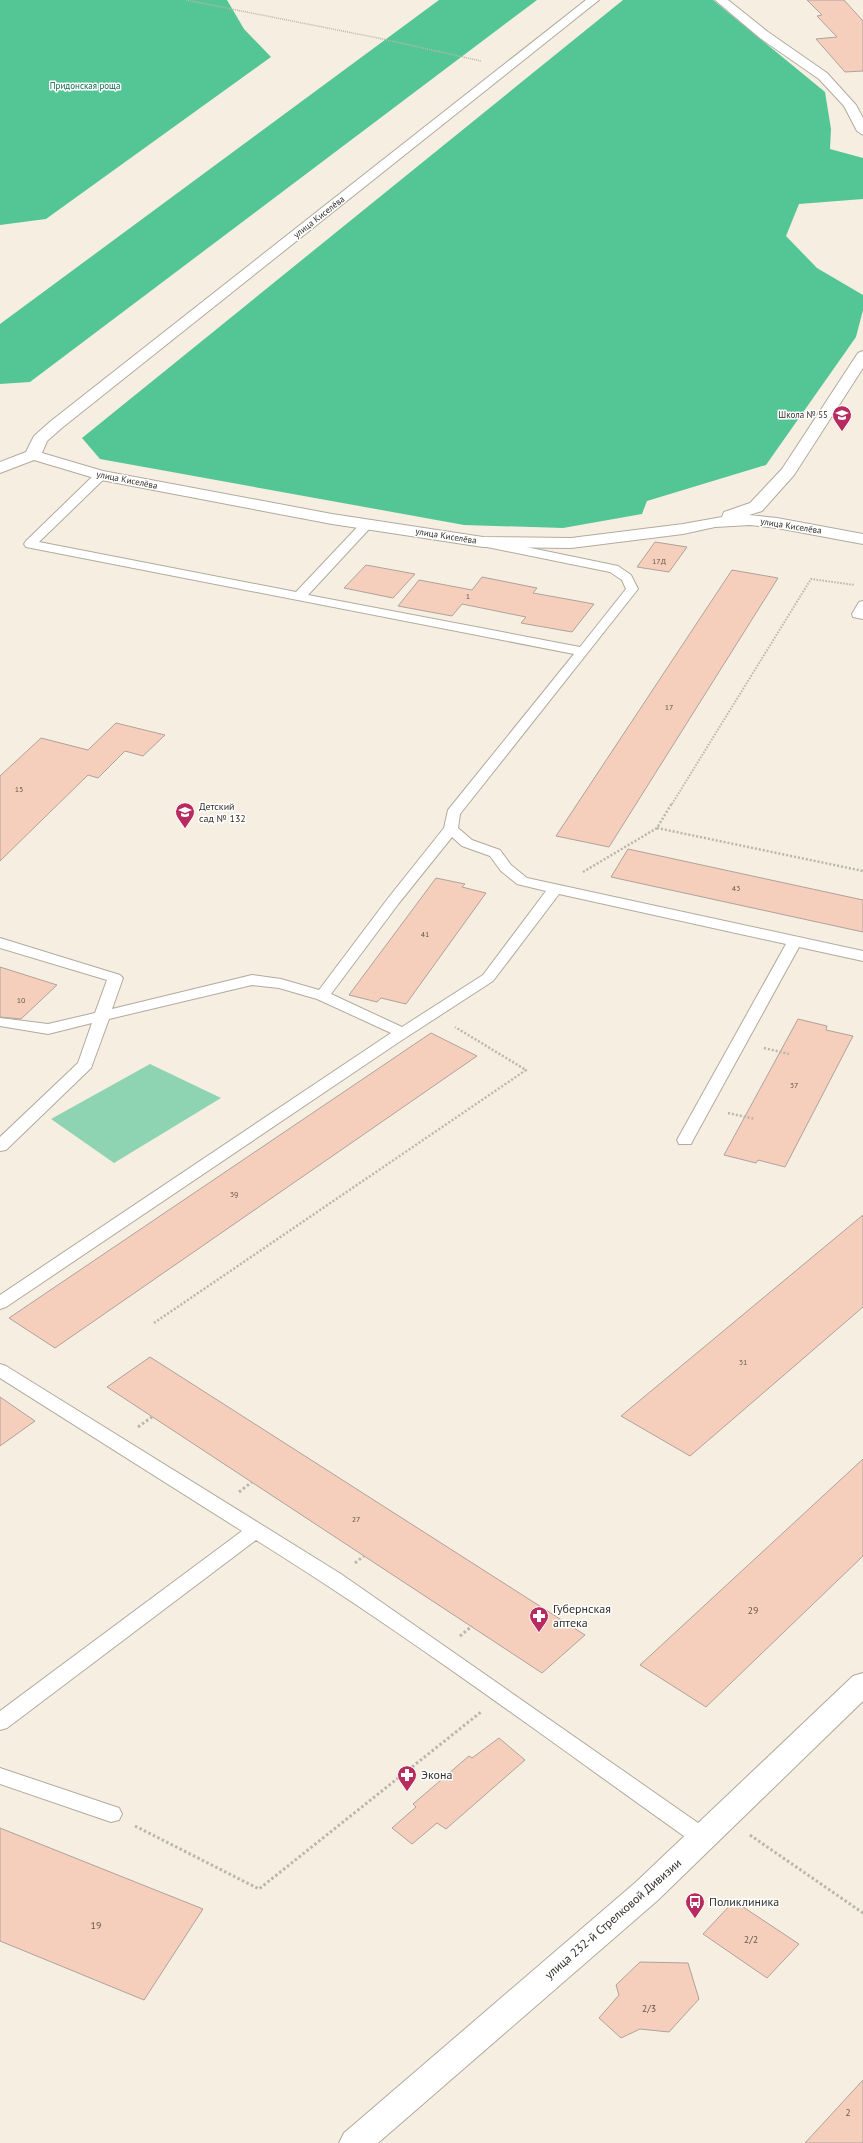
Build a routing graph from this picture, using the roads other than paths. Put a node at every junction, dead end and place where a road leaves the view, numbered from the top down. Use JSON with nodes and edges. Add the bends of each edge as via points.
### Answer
{"nodes":[{"id":1,"x":593,"y":0,"type":"edge"},
{"id":2,"x":721,"y":0,"type":"edge"},
{"id":3,"x":863,"y":131,"type":"edge"},
{"id":4,"x":863,"y":356,"type":"edge"},
{"id":5,"x":33,"y":455,"type":"junction"},
{"id":6,"x":0,"y":468,"type":"edge"},
{"id":7,"x":101,"y":476,"type":"junction"},
{"id":8,"x":715,"y":522,"type":"junction"},
{"id":9,"x":368,"y":524,"type":"junction"},
{"id":10,"x":863,"y":539,"type":"edge"},
{"id":11,"x":483,"y":542,"type":"junction"},
{"id":12,"x":299,"y":597,"type":"junction"},
{"id":13,"x":863,"y":605,"type":"edge"},
{"id":14,"x":863,"y":615,"type":"edge"},
{"id":15,"x":583,"y":652,"type":"junction"},
{"id":16,"x":451,"y":829,"type":"junction"},
{"id":17,"x":555,"y":889,"type":"junction"},
{"id":18,"x":795,"y":941,"type":"junction"},
{"id":19,"x":0,"y":943,"type":"edge"},
{"id":20,"x":863,"y":956,"type":"edge"},
{"id":21,"x":322,"y":996,"type":"junction"},
{"id":22,"x":102,"y":1016,"type":"junction"},
{"id":23,"x":4,"y":1022,"type":"dead end"},
{"id":24,"x":403,"y":1033,"type":"junction"},
{"id":25,"x":685,"y":1140,"type":"dead end"},
{"id":26,"x":0,"y":1146,"type":"edge"},
{"id":27,"x":0,"y":1303,"type":"edge"},
{"id":28,"x":0,"y":1370,"type":"edge"},
{"id":29,"x":256,"y":1530,"type":"junction"},
{"id":30,"x":863,"y":1684,"type":"edge"},
{"id":31,"x":0,"y":1722,"type":"edge"},
{"id":32,"x":0,"y":1776,"type":"edge"},
{"id":33,"x":111,"y":1814,"type":"road end"},
{"id":34,"x":703,"y":1838,"type":"junction"},
{"id":35,"x":355,"y":2143,"type":"edge"}],
"edges":[{"from":1,"to":5,"type":"street","name":"улица Киселёва","via":[[57,424],[40,438]]},
{"from":2,"to":3,"type":"street","via":[[764,35],[823,76],[850,105]]},
{"from":4,"to":8,"type":"street","via":[[788,472],[756,507]]},
{"from":5,"to":6,"type":"street"},
{"from":5,"to":7,"type":"street","name":"улица Киселёва"},
{"from":7,"to":9,"type":"street","name":"улица Киселёва"},
{"from":7,"to":12,"type":"lane","via":[[30,544]]},
{"from":8,"to":10,"type":"street","name":"улица Киселёва","via":[[750,520],[778,523]]},
{"from":8,"to":11,"type":"street","name":"улица Киселёва","via":[[683,529],[571,543]]},
{"from":9,"to":11,"type":"street","name":"улица Киселёва"},
{"from":9,"to":12,"type":"lane"},
{"from":11,"to":15,"type":"lane","via":[[614,569],[627,578],[632,589]]},
{"from":12,"to":15,"type":"lane"},
{"from":13,"to":14,"type":"lane","via":[[858,614]]},
{"from":15,"to":16,"type":"lane","via":[[453,813]]},
{"from":16,"to":17,"type":"lane","via":[[467,843],[495,853],[506,868],[522,881]]},
{"from":16,"to":21,"type":"lane"},
{"from":17,"to":18,"type":"lane"},
{"from":17,"to":24,"type":"lane","via":[[488,978]]},
{"from":18,"to":20,"type":"lane"},
{"from":18,"to":25,"type":"lane"},
{"from":19,"to":22,"type":"lane","via":[[115,978]]},
{"from":21,"to":22,"type":"lane","via":[[281,984],[252,980]]},
{"from":21,"to":24,"type":"lane"},
{"from":22,"to":23,"type":"lane","via":[[48,1029]]},
{"from":22,"to":26,"type":"lane","via":[[85,1065]]},
{"from":24,"to":27,"type":"lane"},
{"from":28,"to":29,"type":"lane"},
{"from":29,"to":31,"type":"lane"},
{"from":29,"to":34,"type":"lane","via":[[334,1579]]},
{"from":30,"to":34,"type":"street","name":"улица 232-й Стрелковой Дивизии"},
{"from":32,"to":33,"type":"lane"},
{"from":34,"to":35,"type":"street","name":"улица 232-й Стрелковой Дивизии","via":[[647,1891]]}]}
